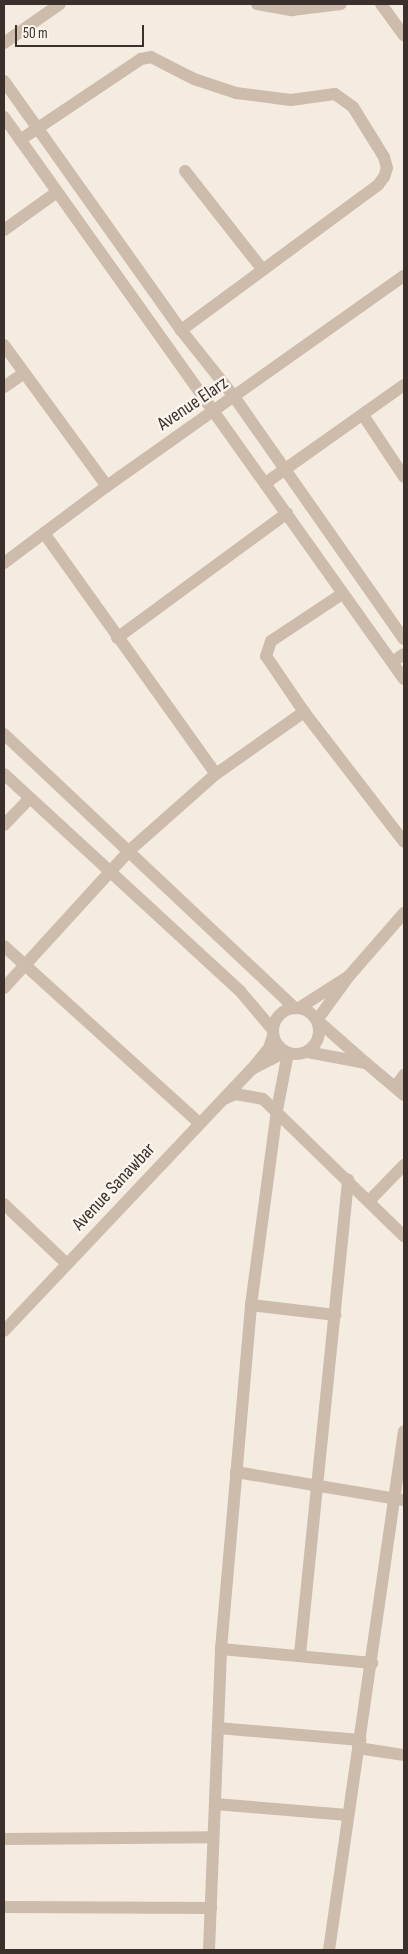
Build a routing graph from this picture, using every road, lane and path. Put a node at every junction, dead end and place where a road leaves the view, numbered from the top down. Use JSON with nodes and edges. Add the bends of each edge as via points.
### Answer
{"nodes":[{"id":1,"x":60,"y":4,"type":"edge"},
{"id":2,"x":257,"y":4,"type":"edge"},
{"id":3,"x":340,"y":4,"type":"edge"},
{"id":4,"x":381,"y":4,"type":"edge"},
{"id":5,"x":404,"y":36,"type":"edge"},
{"id":6,"x":4,"y":43,"type":"edge"},
{"id":7,"x":4,"y":81,"type":"edge"},
{"id":8,"x":4,"y":117,"type":"edge"},
{"id":9,"x":36,"y":129,"type":"junction"},
{"id":10,"x":20,"y":140,"type":"junction"},
{"id":11,"x":185,"y":171,"type":"dead end"},
{"id":12,"x":57,"y":192,"type":"junction"},
{"id":13,"x":4,"y":230,"type":"edge"},
{"id":14,"x":116,"y":240,"type":"junction"},
{"id":15,"x":101,"y":250,"type":"junction"},
{"id":16,"x":262,"y":269,"type":"junction"},
{"id":17,"x":404,"y":276,"type":"edge"},
{"id":18,"x":181,"y":330,"type":"junction"},
{"id":19,"x":4,"y":345,"type":"edge"},
{"id":20,"x":24,"y":373,"type":"junction"},
{"id":21,"x":404,"y":385,"type":"edge"},
{"id":22,"x":4,"y":387,"type":"edge"},
{"id":23,"x":235,"y":398,"type":"junction"},
{"id":24,"x":214,"y":411,"type":"junction"},
{"id":25,"x":363,"y":415,"type":"junction"},
{"id":26,"x":285,"y":470,"type":"junction"},
{"id":27,"x":404,"y":477,"type":"edge"},
{"id":28,"x":267,"y":482,"type":"junction"},
{"id":29,"x":107,"y":486,"type":"junction"},
{"id":30,"x":288,"y":513,"type":"junction"},
{"id":31,"x":44,"y":533,"type":"junction"},
{"id":32,"x":4,"y":563,"type":"edge"},
{"id":33,"x":342,"y":594,"type":"junction"},
{"id":34,"x":117,"y":638,"type":"junction"},
{"id":35,"x":404,"y":639,"type":"edge"},
{"id":36,"x":404,"y":654,"type":"edge"},
{"id":37,"x":392,"y":662,"type":"junction"},
{"id":38,"x":404,"y":679,"type":"edge"},
{"id":39,"x":304,"y":712,"type":"junction"},
{"id":40,"x":4,"y":734,"type":"edge"},
{"id":41,"x":4,"y":774,"type":"edge"},
{"id":42,"x":216,"y":774,"type":"junction"},
{"id":43,"x":30,"y":798,"type":"junction"},
{"id":44,"x":4,"y":825,"type":"edge"},
{"id":45,"x":404,"y":842,"type":"edge"},
{"id":46,"x":130,"y":850,"type":"junction"},
{"id":47,"x":110,"y":870,"type":"junction"},
{"id":48,"x":404,"y":913,"type":"edge"},
{"id":49,"x":4,"y":946,"type":"edge"},
{"id":50,"x":25,"y":966,"type":"junction"},
{"id":51,"x":349,"y":976,"type":"junction"},
{"id":52,"x":4,"y":988,"type":"edge"},
{"id":53,"x":297,"y":1008,"type":"junction"},
{"id":54,"x":317,"y":1020,"type":"junction"},
{"id":55,"x":273,"y":1033,"type":"junction"},
{"id":56,"x":287,"y":1052,"type":"junction"},
{"id":57,"x":308,"y":1052,"type":"junction"},
{"id":58,"x":366,"y":1063,"type":"junction"},
{"id":59,"x":252,"y":1069,"type":"junction"},
{"id":60,"x":404,"y":1075,"type":"edge"},
{"id":61,"x":400,"y":1090,"type":"edge"},
{"id":62,"x":222,"y":1100,"type":"junction"},
{"id":63,"x":277,"y":1110,"type":"junction"},
{"id":64,"x":199,"y":1123,"type":"junction"},
{"id":65,"x":404,"y":1165,"type":"edge"},
{"id":66,"x":348,"y":1179,"type":"junction"},
{"id":67,"x":370,"y":1200,"type":"junction"},
{"id":68,"x":4,"y":1204,"type":"edge"},
{"id":69,"x":404,"y":1236,"type":"edge"},
{"id":70,"x":66,"y":1264,"type":"junction"},
{"id":71,"x":250,"y":1305,"type":"junction"},
{"id":72,"x":334,"y":1315,"type":"junction"},
{"id":73,"x":4,"y":1331,"type":"edge"},
{"id":74,"x":404,"y":1431,"type":"edge"},
{"id":75,"x":236,"y":1472,"type":"junction"},
{"id":76,"x":318,"y":1484,"type":"junction"},
{"id":77,"x":400,"y":1499,"type":"edge"},
{"id":78,"x":220,"y":1649,"type":"junction"},
{"id":79,"x":300,"y":1654,"type":"junction"},
{"id":80,"x":372,"y":1664,"type":"junction"},
{"id":81,"x":218,"y":1728,"type":"junction"},
{"id":82,"x":359,"y":1744,"type":"junction"},
{"id":83,"x":404,"y":1754,"type":"edge"},
{"id":84,"x":215,"y":1804,"type":"junction"},
{"id":85,"x":348,"y":1815,"type":"junction"},
{"id":86,"x":213,"y":1837,"type":"junction"},
{"id":87,"x":4,"y":1839,"type":"edge"},
{"id":88,"x":4,"y":1907,"type":"edge"},
{"id":89,"x":210,"y":1908,"type":"junction"},
{"id":90,"x":209,"y":1950,"type":"edge"},
{"id":91,"x":329,"y":1950,"type":"edge"}],
"edges":[{"from":1,"to":6,"type":"street"},
{"from":2,"to":3,"type":"street","via":[[292,10]]},
{"from":4,"to":5,"type":"street"},
{"from":7,"to":9,"type":"street"},
{"from":8,"to":10,"type":"street"},
{"from":9,"to":10,"type":"street"},
{"from":9,"to":14,"type":"street"},
{"from":9,"to":16,"type":"street","via":[[141,59],[151,57],[194,79],[236,93],[291,100],[335,94],[345,99],[384,157],[388,168],[384,177],[378,185]]},
{"from":10,"to":12,"type":"street"},
{"from":11,"to":16,"type":"street"},
{"from":12,"to":13,"type":"street"},
{"from":12,"to":15,"type":"street"},
{"from":14,"to":15,"type":"street"},
{"from":14,"to":18,"type":"street"},
{"from":15,"to":24,"type":"street"},
{"from":16,"to":18,"type":"street"},
{"from":17,"to":23,"type":"street","name":"Avenue Elarz"},
{"from":18,"to":23,"type":"street"},
{"from":19,"to":20,"type":"street"},
{"from":20,"to":22,"type":"street"},
{"from":20,"to":29,"type":"street"},
{"from":21,"to":25,"type":"street"},
{"from":23,"to":24,"type":"street","name":"Avenue Elarz"},
{"from":23,"to":26,"type":"street"},
{"from":24,"to":28,"type":"street"},
{"from":24,"to":29,"type":"street","name":"Avenue Elarz"},
{"from":25,"to":26,"type":"street"},
{"from":25,"to":27,"type":"street"},
{"from":26,"to":28,"type":"street"},
{"from":26,"to":35,"type":"street"},
{"from":28,"to":30,"type":"street"},
{"from":29,"to":31,"type":"street","name":"Avenue Elarz"},
{"from":30,"to":33,"type":"street"},
{"from":30,"to":34,"type":"street"},
{"from":31,"to":32,"type":"street","name":"Avenue Elarz"},
{"from":31,"to":34,"type":"street"},
{"from":33,"to":37,"type":"street"},
{"from":33,"to":39,"type":"street","via":[[271,641],[266,650],[269,661]]},
{"from":34,"to":42,"type":"street"},
{"from":36,"to":37,"type":"street"},
{"from":37,"to":38,"type":"street"},
{"from":39,"to":42,"type":"street"},
{"from":39,"to":45,"type":"street"},
{"from":40,"to":46,"type":"street"},
{"from":41,"to":43,"type":"street"},
{"from":42,"to":46,"type":"street"},
{"from":43,"to":44,"type":"street"},
{"from":43,"to":47,"type":"street"},
{"from":46,"to":47,"type":"street"},
{"from":46,"to":53,"type":"street"},
{"from":47,"to":50,"type":"street"},
{"from":47,"to":55,"type":"street","via":[[240,991]]},
{"from":48,"to":51,"type":"street"},
{"from":49,"to":50,"type":"street"},
{"from":50,"to":52,"type":"street"},
{"from":50,"to":64,"type":"street"},
{"from":51,"to":53,"type":"street"},
{"from":51,"to":54,"type":"street"},
{"from":53,"to":54,"type":"street","via":[[308,1011]]},
{"from":53,"to":55,"type":"street","via":[[278,1017]]},
{"from":54,"to":57,"type":"street","via":[[318,1040]]},
{"from":54,"to":58,"type":"street"},
{"from":55,"to":56,"type":"street"},
{"from":55,"to":59,"type":"street","via":[[269,1048]]},
{"from":56,"to":57,"type":"street"},
{"from":56,"to":59,"type":"street"},
{"from":56,"to":63,"type":"street"},
{"from":57,"to":58,"type":"street"},
{"from":58,"to":61,"type":"street"},
{"from":59,"to":62,"type":"street","name":"Avenue Sanawbar"},
{"from":60,"to":61,"type":"street"},
{"from":62,"to":63,"type":"street","via":[[235,1094],[250,1094]]},
{"from":62,"to":64,"type":"street","name":"Avenue Sanawbar"},
{"from":63,"to":66,"type":"street"},
{"from":63,"to":71,"type":"street"},
{"from":64,"to":70,"type":"street","name":"Avenue Sanawbar"},
{"from":65,"to":67,"type":"street"},
{"from":66,"to":67,"type":"street"},
{"from":66,"to":72,"type":"street"},
{"from":67,"to":69,"type":"street"},
{"from":68,"to":70,"type":"street"},
{"from":70,"to":73,"type":"street","name":"Avenue Sanawbar"},
{"from":71,"to":72,"type":"street"},
{"from":71,"to":75,"type":"street"},
{"from":72,"to":76,"type":"street"},
{"from":74,"to":77,"type":"street"},
{"from":75,"to":76,"type":"street"},
{"from":75,"to":78,"type":"street"},
{"from":76,"to":77,"type":"street"},
{"from":76,"to":79,"type":"street"},
{"from":77,"to":80,"type":"street"},
{"from":78,"to":79,"type":"street"},
{"from":78,"to":81,"type":"street"},
{"from":79,"to":80,"type":"street"},
{"from":80,"to":82,"type":"street"},
{"from":81,"to":82,"type":"street"},
{"from":81,"to":84,"type":"street"},
{"from":82,"to":83,"type":"street"},
{"from":82,"to":85,"type":"street"},
{"from":84,"to":85,"type":"street"},
{"from":84,"to":86,"type":"street"},
{"from":85,"to":91,"type":"street"},
{"from":86,"to":87,"type":"street"},
{"from":86,"to":89,"type":"street"},
{"from":88,"to":89,"type":"street"},
{"from":89,"to":90,"type":"street"}]}
